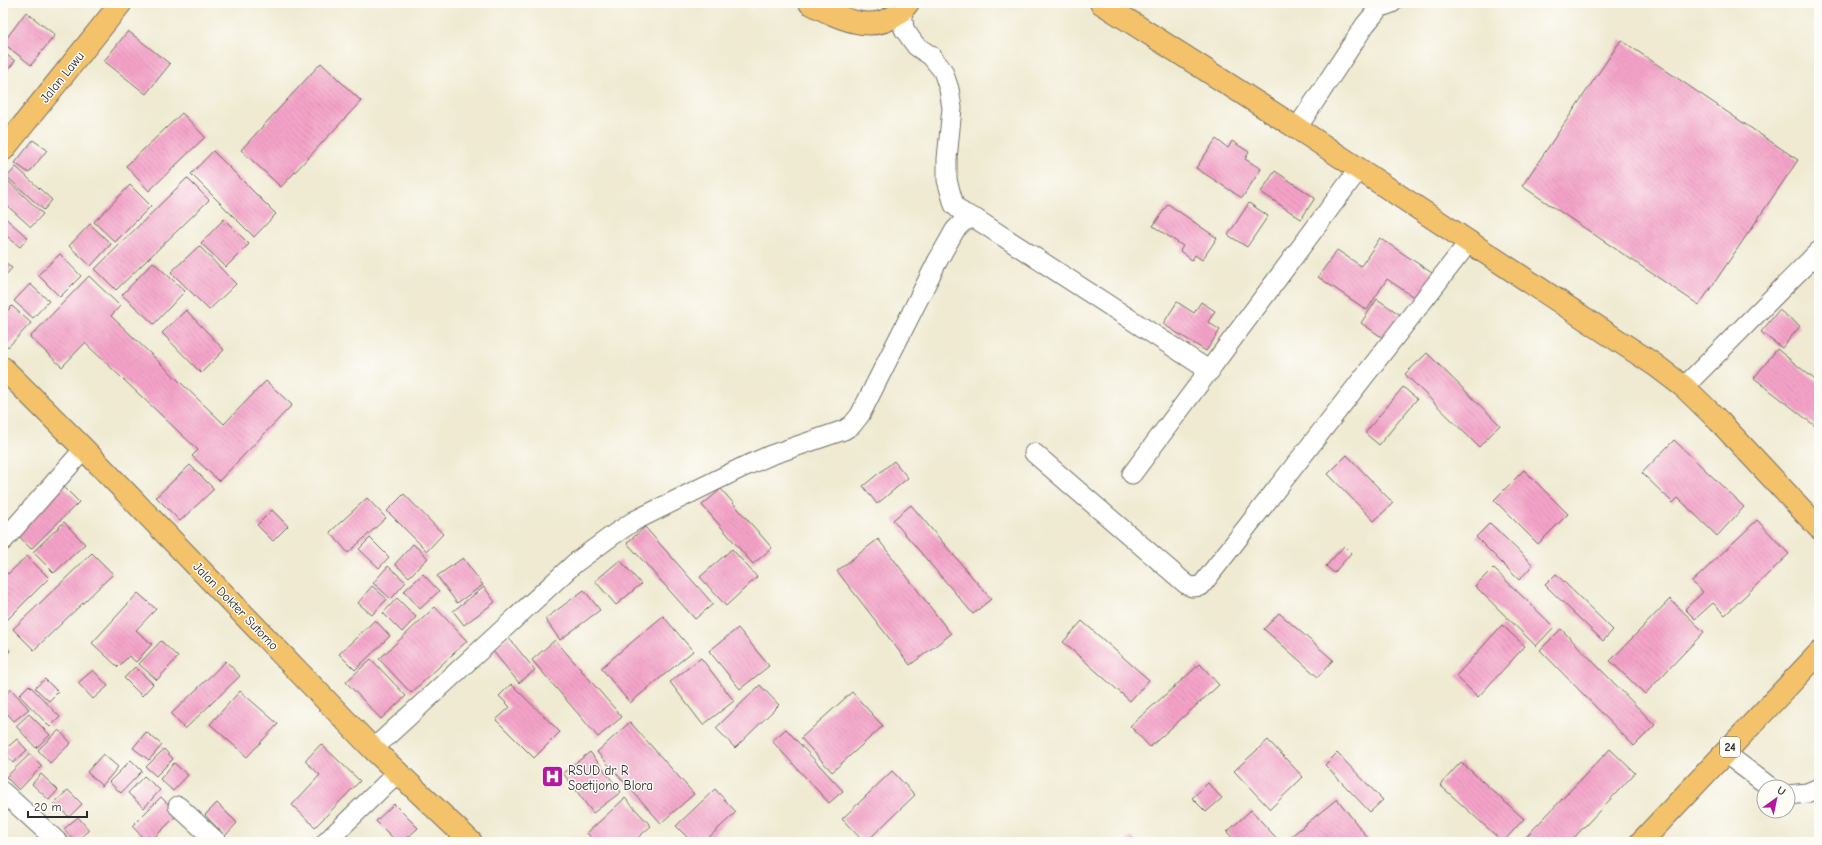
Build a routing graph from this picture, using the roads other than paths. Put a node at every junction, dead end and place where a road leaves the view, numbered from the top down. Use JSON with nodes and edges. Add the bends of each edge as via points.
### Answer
{"nodes":[{"id":1,"x":120,"y":3,"type":"edge"},
{"id":2,"x":810,"y":3,"type":"edge"},
{"id":3,"x":1101,"y":3,"type":"edge"},
{"id":4,"x":1392,"y":3,"type":"edge"},
{"id":5,"x":905,"y":7,"type":"edge"},
{"id":6,"x":1297,"y":128,"type":"junction"},
{"id":7,"x":3,"y":150,"type":"edge"},
{"id":8,"x":1359,"y":169,"type":"junction"},
{"id":9,"x":976,"y":219,"type":"junction"},
{"id":10,"x":1468,"y":243,"type":"junction"},
{"id":11,"x":1819,"y":251,"type":"edge"},
{"id":12,"x":3,"y":368,"type":"edge"},
{"id":13,"x":1210,"y":371,"type":"junction"},
{"id":14,"x":1684,"y":387,"type":"junction"},
{"id":15,"x":84,"y":449,"type":"junction"},
{"id":16,"x":1034,"y":453,"type":"dead end"},
{"id":17,"x":1132,"y":474,"type":"dead end"},
{"id":18,"x":1819,"y":528,"type":"edge"},
{"id":19,"x":3,"y":541,"type":"edge"},
{"id":20,"x":1819,"y":653,"type":"edge"},
{"id":21,"x":373,"y":749,"type":"junction"},
{"id":22,"x":1725,"y":753,"type":"junction"},
{"id":23,"x":398,"y":772,"type":"junction"},
{"id":24,"x":1759,"y":779,"type":"edge"},
{"id":25,"x":1819,"y":788,"type":"edge"},
{"id":26,"x":3,"y":792,"type":"edge"},
{"id":27,"x":1796,"y":794,"type":"edge"},
{"id":28,"x":178,"y":806,"type":"dead end"},
{"id":29,"x":1647,"y":840,"type":"edge"},
{"id":30,"x":58,"y":842,"type":"edge"},
{"id":31,"x":217,"y":842,"type":"edge"},
{"id":32,"x":326,"y":842,"type":"edge"},
{"id":33,"x":471,"y":842,"type":"edge"}],
"edges":[{"from":1,"to":7,"type":"main road","name":"Jalan Lawu"},
{"from":2,"to":5,"type":"main road","via":[[857,23],[874,24],[887,20]]},
{"from":3,"to":6,"type":"main road"},
{"from":4,"to":6,"type":"street","via":[[1378,8],[1365,25]]},
{"from":5,"to":9,"type":"street","via":[[904,29],[916,46],[931,56],[943,71],[948,88],[952,108],[947,180],[954,205]]},
{"from":6,"to":8,"type":"main road"},
{"from":8,"to":10,"type":"main road"},
{"from":8,"to":13,"type":"street"},
{"from":9,"to":13,"type":"street"},
{"from":9,"to":21,"type":"street","via":[[963,222],[955,230],[860,415],[852,425],[741,468],[618,531],[575,563]]},
{"from":10,"to":14,"type":"main road","via":[[1655,365]]},
{"from":10,"to":16,"type":"street","via":[[1201,586],[1192,587],[1186,584]]},
{"from":11,"to":14,"type":"street"},
{"from":12,"to":15,"type":"main road","name":"Jalan Dokter Sutomo"},
{"from":13,"to":17,"type":"street"},
{"from":14,"to":18,"type":"main road"},
{"from":15,"to":19,"type":"street"},
{"from":15,"to":21,"type":"main road","name":"Jalan Dokter Sutomo"},
{"from":20,"to":22,"type":"main road","number":"24"},
{"from":21,"to":23,"type":"main road","name":"Jalan Dokter Sutomo"},
{"from":22,"to":24,"type":"street"},
{"from":22,"to":29,"type":"main road","number":"24"},
{"from":23,"to":32,"type":"street"},
{"from":23,"to":33,"type":"main road","name":"Jalan Dokter Sutomo","via":[[428,804]]},
{"from":25,"to":27,"type":"street"},
{"from":26,"to":30,"type":"street"},
{"from":28,"to":31,"type":"street"}]}
